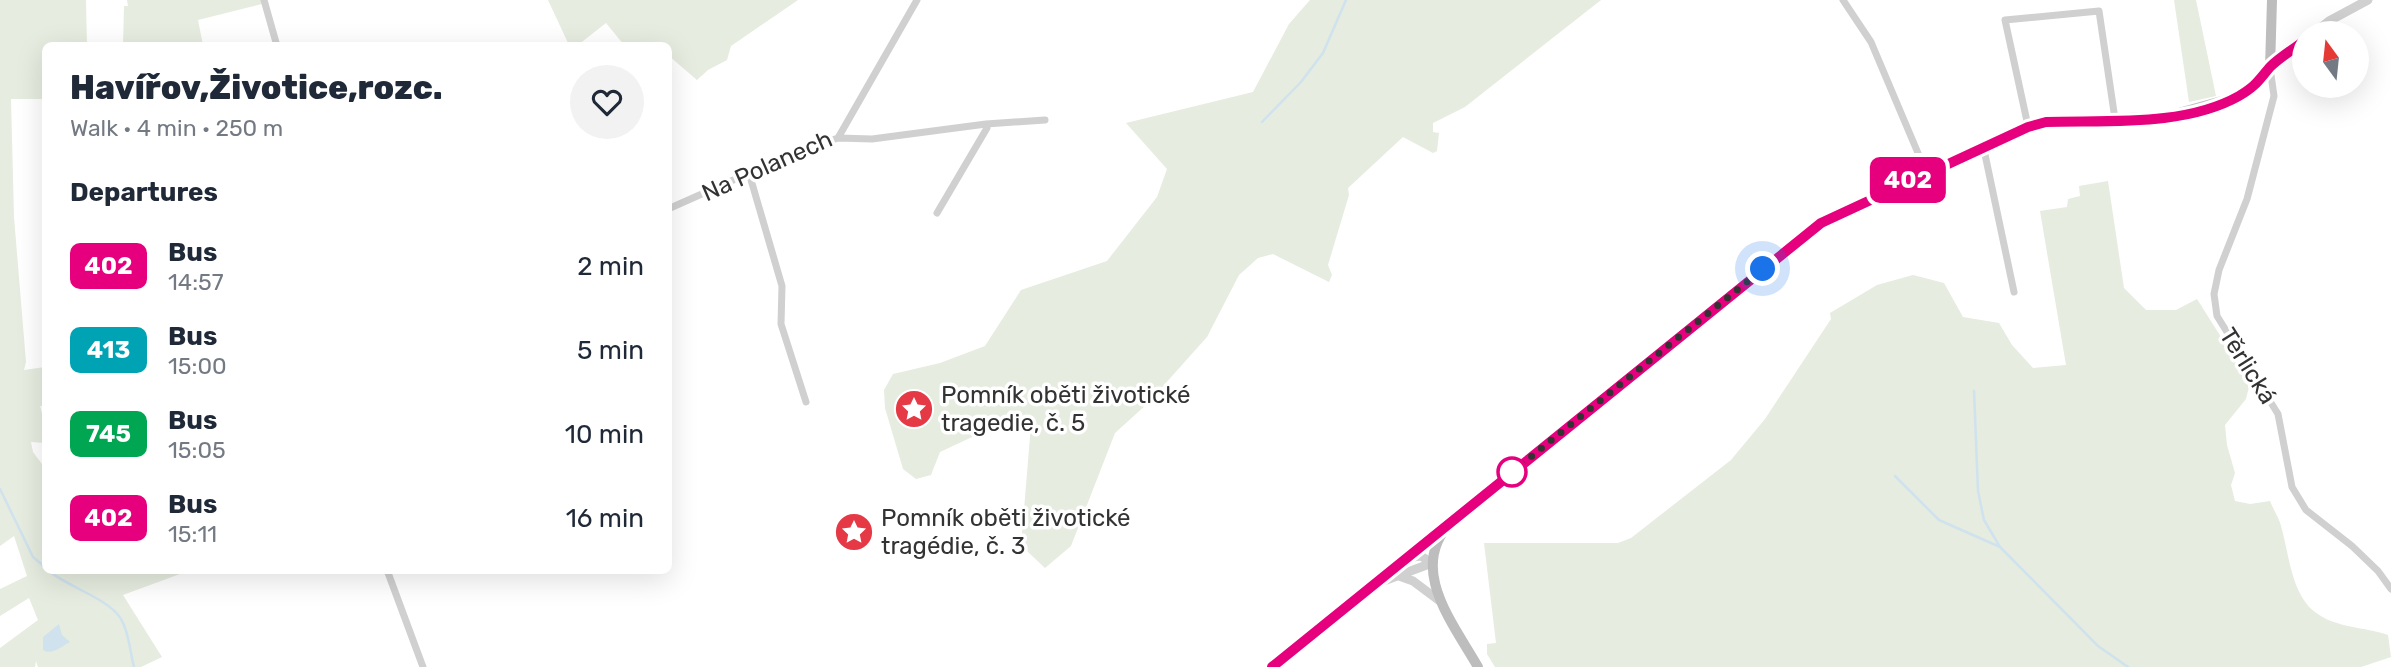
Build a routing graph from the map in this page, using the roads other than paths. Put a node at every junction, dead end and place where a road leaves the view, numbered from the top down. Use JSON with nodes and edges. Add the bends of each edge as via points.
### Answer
{"nodes":[{"id":1,"x":264,"y":0,"type":"edge"},
{"id":2,"x":917,"y":0,"type":"edge"},
{"id":3,"x":1843,"y":0,"type":"edge"},
{"id":4,"x":2272,"y":0,"type":"edge"},
{"id":5,"x":2368,"y":0,"type":"edge"},
{"id":6,"x":2331,"y":21,"type":"edge"},
{"id":7,"x":276,"y":42,"type":"edge"},
{"id":8,"x":2270,"y":47,"type":"junction"},
{"id":9,"x":2292,"y":51,"type":"edge"},
{"id":10,"x":2286,"y":56,"type":"junction"},
{"id":11,"x":2270,"y":68,"type":"junction"},
{"id":12,"x":2115,"y":119,"type":"junction"},
{"id":13,"x":1045,"y":120,"type":"dead end"},
{"id":14,"x":986,"y":124,"type":"junction"},
{"id":15,"x":2028,"y":127,"type":"junction"},
{"id":16,"x":838,"y":138,"type":"junction"},
{"id":17,"x":1983,"y":145,"type":"junction"},
{"id":18,"x":1926,"y":172,"type":"junction"},
{"id":19,"x":749,"y":173,"type":"junction"},
{"id":20,"x":672,"y":207,"type":"edge"},
{"id":21,"x":937,"y":213,"type":"dead end"},
{"id":22,"x":2014,"y":292,"type":"dead end"},
{"id":23,"x":806,"y":402,"type":"dead end"},
{"id":24,"x":1451,"y":522,"type":"junction"},
{"id":25,"x":1405,"y":558,"type":"junction"},
{"id":26,"x":1432,"y":563,"type":"junction"},
{"id":27,"x":388,"y":574,"type":"edge"},
{"id":28,"x":1398,"y":576,"type":"junction"},
{"id":29,"x":1373,"y":585,"type":"junction"},
{"id":30,"x":2391,"y":589,"type":"edge"},
{"id":31,"x":1441,"y":602,"type":"junction"},
{"id":32,"x":423,"y":667,"type":"edge"},
{"id":33,"x":1272,"y":667,"type":"edge"},
{"id":34,"x":1478,"y":667,"type":"edge"}],
"edges":[{"from":1,"to":7,"type":"street"},
{"from":2,"to":16,"type":"street","name":"Na Polanech"},
{"from":3,"to":18,"type":"street","via":[[1871,42]]},
{"from":4,"to":8,"type":"main road"},
{"from":5,"to":6,"type":"street"},
{"from":8,"to":10,"type":"street"},
{"from":8,"to":11,"type":"main road"},
{"from":9,"to":10,"type":"street"},
{"from":10,"to":11,"type":"street"},
{"from":11,"to":12,"type":"main road","via":[[2259,83],[2211,107],[2168,117]]},
{"from":11,"to":30,"type":"street","name":"Těrlická","via":[[2274,96],[2247,199],[2219,270],[2214,294],[2217,316],[2278,414],[2292,487],[2306,510],[2352,546]]},
{"from":12,"to":15,"type":"main road"},
{"from":12,"to":15,"type":"street","via":[[2099,11],[2005,20]]},
{"from":13,"to":14,"type":"street"},
{"from":14,"to":16,"type":"street","via":[[872,139]]},
{"from":14,"to":21,"type":"street"},
{"from":15,"to":17,"type":"main road"},
{"from":16,"to":19,"type":"street","name":"Na Polanech"},
{"from":17,"to":18,"type":"main road"},
{"from":17,"to":22,"type":"street"},
{"from":18,"to":24,"type":"main road","via":[[1821,223]]},
{"from":19,"to":20,"type":"street","name":"Na Polanech"},
{"from":19,"to":23,"type":"street","via":[[782,286],[781,324]]},
{"from":24,"to":25,"type":"street"},
{"from":24,"to":26,"type":"main road","via":[[1437,538]]},
{"from":25,"to":26,"type":"street","via":[[1421,556]]},
{"from":25,"to":29,"type":"street"},
{"from":26,"to":28,"type":"street"},
{"from":26,"to":31,"type":"main road"},
{"from":27,"to":32,"type":"street"},
{"from":28,"to":29,"type":"street"},
{"from":28,"to":31,"type":"street"},
{"from":29,"to":33,"type":"street"},
{"from":31,"to":34,"type":"main road"}]}
